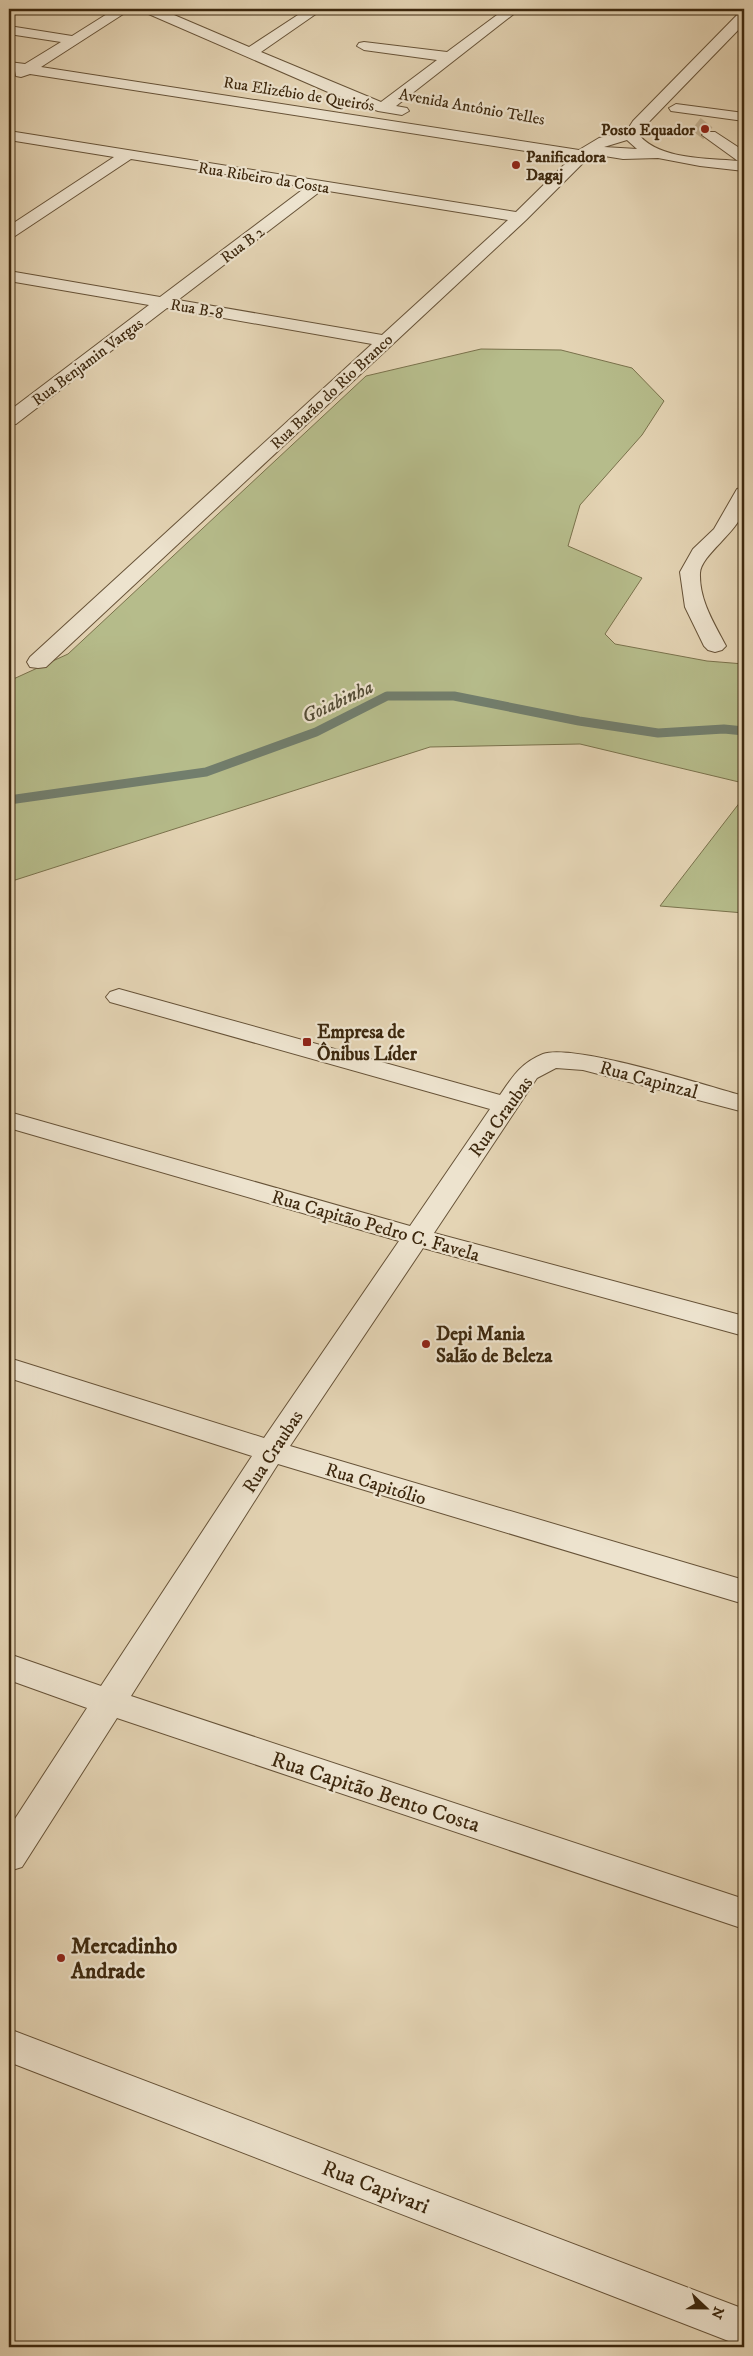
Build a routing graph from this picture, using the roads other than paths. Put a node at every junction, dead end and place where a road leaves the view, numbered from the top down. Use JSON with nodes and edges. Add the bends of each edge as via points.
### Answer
{"nodes":[{"id":1,"x":124,"y":9,"type":"edge"},
{"id":2,"x":149,"y":9,"type":"edge"},
{"id":3,"x":316,"y":9,"type":"edge"},
{"id":4,"x":513,"y":9,"type":"edge"},
{"id":5,"x":744,"y":16,"type":"edge"},
{"id":6,"x":9,"y":30,"type":"edge"},
{"id":7,"x":73,"y":40,"type":"junction"},
{"id":8,"x":364,"y":46,"type":"dead end"},
{"id":9,"x":250,"y":53,"type":"junction"},
{"id":10,"x":449,"y":58,"type":"junction"},
{"id":11,"x":9,"y":66,"type":"edge"},
{"id":12,"x":27,"y":69,"type":"junction"},
{"id":13,"x":9,"y":80,"type":"edge"},
{"id":14,"x":656,"y":105,"type":"junction"},
{"id":15,"x":383,"y":108,"type":"junction"},
{"id":16,"x":676,"y":108,"type":"junction"},
{"id":17,"x":744,"y":117,"type":"edge"},
{"id":18,"x":696,"y":124,"type":"tunnel mouth"},
{"id":19,"x":9,"y":135,"type":"edge"},
{"id":20,"x":710,"y":135,"type":"tunnel mouth"},
{"id":21,"x":744,"y":137,"type":"edge"},
{"id":22,"x":635,"y":140,"type":"junction"},
{"id":23,"x":586,"y":152,"type":"junction"},
{"id":24,"x":656,"y":154,"type":"junction"},
{"id":25,"x":739,"y":154,"type":"edge"},
{"id":26,"x":127,"y":155,"type":"junction"},
{"id":27,"x":744,"y":166,"type":"edge"},
{"id":28,"x":319,"y":185,"type":"junction"},
{"id":29,"x":520,"y":217,"type":"junction"},
{"id":30,"x":9,"y":232,"type":"edge"},
{"id":31,"x":9,"y":276,"type":"edge"},
{"id":32,"x":166,"y":302,"type":"junction"},
{"id":33,"x":385,"y":341,"type":"junction"},
{"id":34,"x":9,"y":420,"type":"edge"},
{"id":35,"x":744,"y":493,"type":"edge"},
{"id":36,"x":736,"y":525,"type":"edge"},
{"id":37,"x":715,"y":646,"type":"dead end"},
{"id":38,"x":38,"y":662,"type":"dead end"},
{"id":39,"x":119,"y":997,"type":"dead end"},
{"id":40,"x":552,"y":1060,"type":"joint"},
{"id":41,"x":744,"y":1104,"type":"edge"},
{"id":42,"x":506,"y":1105,"type":"junction"},
{"id":43,"x":9,"y":1120,"type":"edge"},
{"id":44,"x":416,"y":1237,"type":"junction"},
{"id":45,"x":744,"y":1326,"type":"edge"},
{"id":46,"x":9,"y":1368,"type":"edge"},
{"id":47,"x":271,"y":1451,"type":"junction"},
{"id":48,"x":744,"y":1592,"type":"edge"},
{"id":49,"x":9,"y":1667,"type":"edge"},
{"id":50,"x":109,"y":1702,"type":"junction"},
{"id":51,"x":9,"y":1857,"type":"edge"},
{"id":52,"x":744,"y":1914,"type":"edge"},
{"id":53,"x":9,"y":2045,"type":"edge"},
{"id":54,"x":744,"y":2328,"type":"edge"}],
"edges":[{"from":1,"to":7,"type":"street"},
{"from":2,"to":9,"type":"street","name":"Avenida Antônio Telles"},
{"from":3,"to":9,"type":"street"},
{"from":4,"to":10,"type":"street"},
{"from":5,"to":14,"type":"street"},
{"from":6,"to":7,"type":"street"},
{"from":7,"to":12,"type":"street"},
{"from":8,"to":10,"type":"street"},
{"from":9,"to":15,"type":"street","name":"Avenida Antônio Telles"},
{"from":10,"to":15,"type":"street"},
{"from":11,"to":12,"type":"street","name":"Rua Elizébio de Queirós"},
{"from":12,"to":13,"type":"street"},
{"from":12,"to":23,"type":"street","name":"Rua Elizébio de Queirós"},
{"from":14,"to":16,"type":"street"},
{"from":14,"to":22,"type":"street","via":[[633,130]]},
{"from":15,"to":23,"type":"street","name":"Avenida Antônio Telles","via":[[580,144]]},
{"from":16,"to":17,"type":"street"},
{"from":16,"to":18,"type":"street"},
{"from":19,"to":26,"type":"street","name":"Rua Ribeiro da Costa"},
{"from":20,"to":25,"type":"street"},
{"from":21,"to":25,"type":"street"},
{"from":22,"to":23,"type":"street","name":"Rua Barão do Rio Branco","via":[[604,141]]},
{"from":22,"to":24,"type":"street"},
{"from":23,"to":24,"type":"street","name":"Avenida Antônio Telles"},
{"from":23,"to":29,"type":"street","name":"Rua Barão do Rio Branco"},
{"from":24,"to":27,"type":"street"},
{"from":26,"to":28,"type":"street","name":"Rua Ribeiro da Costa"},
{"from":26,"to":30,"type":"street"},
{"from":28,"to":29,"type":"street","name":"Rua Ribeiro da Costa"},
{"from":28,"to":32,"type":"street","name":"Rua B 2"},
{"from":29,"to":33,"type":"street","name":"Rua Barão do Rio Branco"},
{"from":31,"to":32,"type":"street","name":"Rua B-8"},
{"from":32,"to":33,"type":"street","name":"Rua B-8"},
{"from":32,"to":34,"type":"street","name":"Rua Benjamin Vargas"},
{"from":33,"to":38,"type":"street","name":"Rua Barão do Rio Branco"},
{"from":35,"to":36,"type":"street"},
{"from":36,"to":37,"type":"street","via":[[722,532],[700,553],[690,572],[695,607]]},
{"from":39,"to":42,"type":"street"},
{"from":40,"to":41,"type":"street","name":"Rua Capinzal","via":[[584,1062]]},
{"from":40,"to":42,"type":"street","name":"Rua Craubas","via":[[528,1073]]},
{"from":42,"to":44,"type":"street","name":"Rua Craubas"},
{"from":43,"to":44,"type":"street","name":"Rua Capitão Pedro C. Favela"},
{"from":44,"to":45,"type":"street","name":"Rua Capitão Pedro C. Favela"},
{"from":44,"to":47,"type":"street","name":"Rua Craubas"},
{"from":46,"to":47,"type":"street","name":"Rua Capitólio"},
{"from":47,"to":48,"type":"street","name":"Rua Capitólio"},
{"from":47,"to":50,"type":"street","name":"Rua Craubas"},
{"from":49,"to":50,"type":"street","name":"Rua Capitão Bento Costa"},
{"from":50,"to":51,"type":"street","name":"Rua Craubas"},
{"from":50,"to":52,"type":"street","name":"Rua Capitão Bento Costa"},
{"from":53,"to":54,"type":"street","name":"Rua Capivari"}]}
